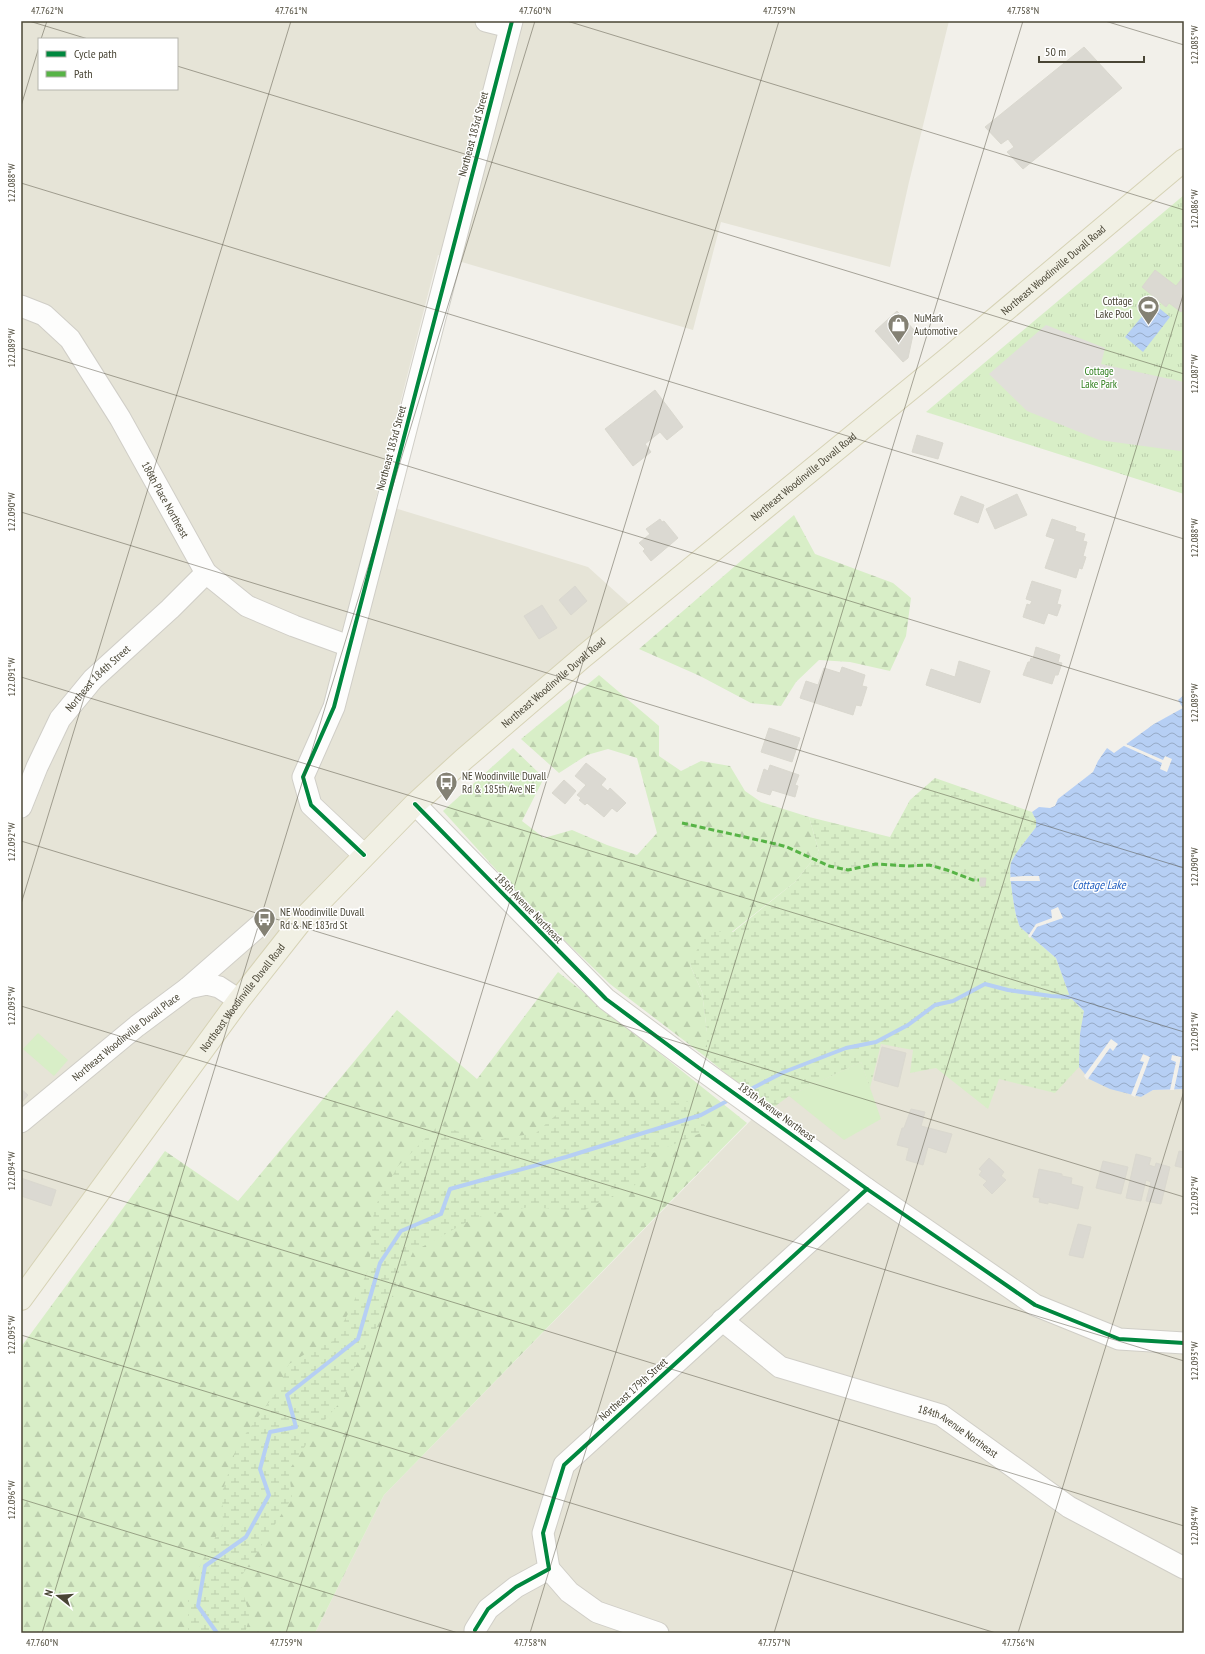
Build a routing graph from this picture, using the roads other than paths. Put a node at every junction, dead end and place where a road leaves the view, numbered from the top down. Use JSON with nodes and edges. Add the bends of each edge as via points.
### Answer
{"nodes":[{"id":1,"x":486,"y":21,"type":"edge"},
{"id":2,"x":511,"y":24,"type":"edge"},
{"id":3,"x":1184,"y":160,"type":"edge"},
{"id":4,"x":21,"y":306,"type":"edge"},
{"id":5,"x":206,"y":574,"type":"junction"},
{"id":6,"x":349,"y":646,"type":"junction"},
{"id":7,"x":415,"y":804,"type":"junction"},
{"id":8,"x":21,"y":807,"type":"edge"},
{"id":9,"x":364,"y":855,"type":"junction"},
{"id":10,"x":260,"y":924,"type":"dead end"},
{"id":11,"x":188,"y":988,"type":"junction"},
{"id":12,"x":239,"y":1000,"type":"junction"},
{"id":13,"x":21,"y":1122,"type":"edge"},
{"id":14,"x":867,"y":1189,"type":"junction"},
{"id":15,"x":21,"y":1299,"type":"edge"},
{"id":16,"x":722,"y":1320,"type":"junction"},
{"id":17,"x":1184,"y":1343,"type":"edge"},
{"id":18,"x":1184,"y":1568,"type":"edge"},
{"id":19,"x":549,"y":1569,"type":"junction"},
{"id":20,"x":474,"y":1630,"type":"dead end"},
{"id":21,"x":658,"y":1633,"type":"edge"}],
"edges":[{"from":1,"to":2,"type":"street"},
{"from":2,"to":6,"type":"street","name":"Northeast 183rd Street"},
{"from":3,"to":7,"type":"main road","name":"Northeast Woodinville Duvall Road","via":[[952,355],[573,666]]},
{"from":4,"to":5,"type":"street","name":"186th Place Northeast","via":[[44,315],[70,339],[120,418]]},
{"from":5,"to":6,"type":"street","name":"186th Place Northeast","via":[[247,606]]},
{"from":5,"to":8,"type":"street","name":"Northeast 184th Street","via":[[93,679],[60,719]]},
{"from":6,"to":9,"type":"street","name":"Northeast 183rd Street","via":[[334,707],[303,777],[311,805]]},
{"from":7,"to":9,"type":"main road","name":"Northeast Woodinville Duvall Road"},
{"from":7,"to":14,"type":"street","name":"185th Avenue Northeast","via":[[606,999]]},
{"from":9,"to":12,"type":"main road","name":"Northeast Woodinville Duvall Road","via":[[302,920]]},
{"from":10,"to":11,"type":"street"},
{"from":11,"to":12,"type":"street","name":"Northeast Woodinville Duvall Place","via":[[207,984],[219,987]]},
{"from":11,"to":13,"type":"street","name":"Northeast Woodinville Duvall Place","via":[[137,1026]]},
{"from":12,"to":15,"type":"main road","name":"Northeast Woodinville Duvall Road"},
{"from":14,"to":16,"type":"street","name":"Northeast 179th Street"},
{"from":14,"to":17,"type":"street","name":"185th Avenue Northeast","via":[[1034,1305],[1119,1339]]},
{"from":16,"to":18,"type":"street","name":"184th Avenue Northeast","via":[[780,1367],[941,1414],[1069,1508]]},
{"from":16,"to":19,"type":"street","name":"Northeast 179th Street","via":[[564,1465],[543,1533]]},
{"from":19,"to":20,"type":"street","via":[[516,1587],[488,1609]]},
{"from":19,"to":21,"type":"street","via":[[569,1592],[597,1612]]}]}
